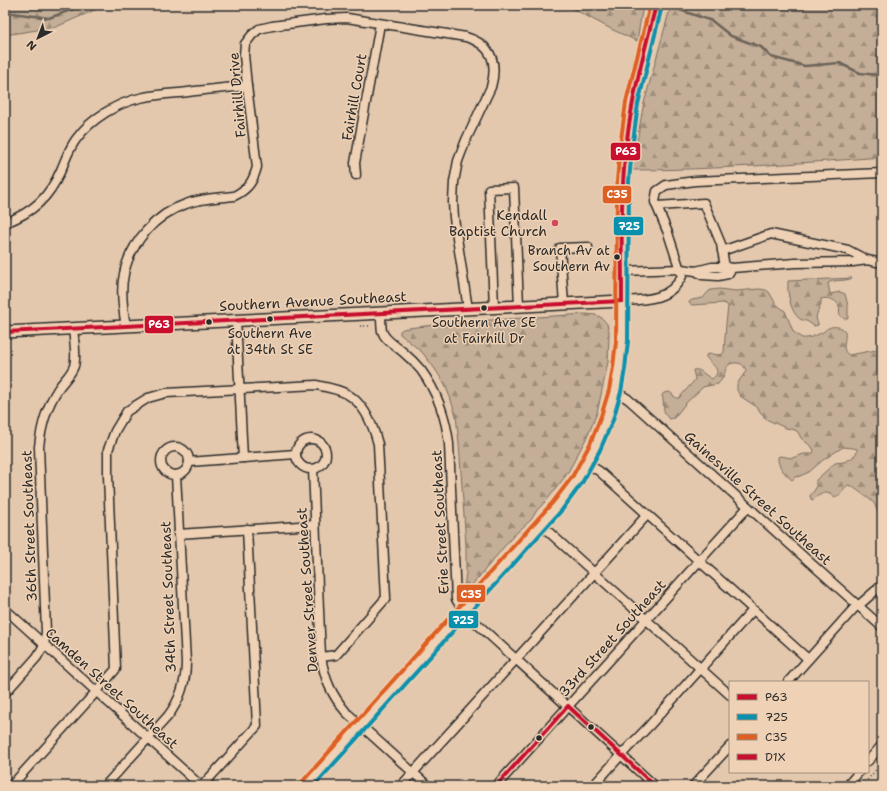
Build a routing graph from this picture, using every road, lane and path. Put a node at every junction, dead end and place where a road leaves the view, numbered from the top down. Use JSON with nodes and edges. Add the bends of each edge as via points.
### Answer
{"nodes":[{"id":1,"x":656,"y":5,"type":"edge"},
{"id":2,"x":380,"y":24,"type":"junction"},
{"id":3,"x":247,"y":86,"type":"junction"},
{"id":4,"x":882,"y":173,"type":"edge"},
{"id":5,"x":356,"y":175,"type":"dead end"},
{"id":6,"x":657,"y":206,"type":"junction"},
{"id":7,"x":5,"y":223,"type":"edge"},
{"id":8,"x":588,"y":247,"type":"dead end"},
{"id":9,"x":722,"y":251,"type":"junction"},
{"id":10,"x":867,"y":260,"type":"junction"},
{"id":11,"x":882,"y":263,"type":"edge"},
{"id":12,"x":729,"y":267,"type":"junction"},
{"id":13,"x":681,"y":269,"type":"junction"},
{"id":14,"x":622,"y":271,"type":"junction"},
{"id":15,"x":622,"y":301,"type":"junction"},
{"id":16,"x":564,"y":304,"type":"junction"},
{"id":17,"x":519,"y":306,"type":"junction"},
{"id":18,"x":494,"y":307,"type":"junction"},
{"id":19,"x":468,"y":309,"type":"junction"},
{"id":20,"x":381,"y":313,"type":"junction"},
{"id":21,"x":236,"y":320,"type":"junction"},
{"id":22,"x":126,"y":326,"type":"junction"},
{"id":23,"x":360,"y":326,"type":"dead end"},
{"id":24,"x":376,"y":326,"type":"dead end"},
{"id":25,"x":73,"y":329,"type":"junction"},
{"id":26,"x":5,"y":332,"type":"edge"},
{"id":27,"x":240,"y":389,"type":"junction"},
{"id":28,"x":615,"y":391,"type":"junction"},
{"id":29,"x":296,"y":454,"type":"junction"},
{"id":30,"x":243,"y":458,"type":"junction"},
{"id":31,"x":189,"y":462,"type":"junction"},
{"id":32,"x":587,"y":464,"type":"junction"},
{"id":33,"x":313,"y":469,"type":"junction"},
{"id":34,"x":176,"y":476,"type":"junction"},
{"id":35,"x":748,"y":507,"type":"junction"},
{"id":36,"x":647,"y":515,"type":"junction"},
{"id":37,"x":315,"y":525,"type":"junction"},
{"id":38,"x":541,"y":525,"type":"junction"},
{"id":39,"x":247,"y":529,"type":"junction"},
{"id":40,"x":178,"y":534,"type":"junction"},
{"id":41,"x":699,"y":562,"type":"junction"},
{"id":42,"x":594,"y":573,"type":"junction"},
{"id":43,"x":882,"y":585,"type":"edge"},
{"id":44,"x":858,"y":606,"type":"junction"},
{"id":45,"x":5,"y":609,"type":"edge"},
{"id":46,"x":753,"y":610,"type":"junction"},
{"id":47,"x":464,"y":611,"type":"junction"},
{"id":48,"x":646,"y":620,"type":"junction"},
{"id":49,"x":882,"y":627,"type":"edge"},
{"id":50,"x":44,"y":646,"type":"junction"},
{"id":51,"x":322,"y":657,"type":"junction"},
{"id":52,"x":516,"y":660,"type":"junction"},
{"id":53,"x":808,"y":660,"type":"junction"},
{"id":54,"x":701,"y":668,"type":"junction"},
{"id":55,"x":789,"y":681,"type":"edge"},
{"id":56,"x":96,"y":692,"type":"junction"},
{"id":57,"x":5,"y":693,"type":"edge"},
{"id":58,"x":729,"y":694,"type":"edge"},
{"id":59,"x":568,"y":706,"type":"junction"},
{"id":60,"x":361,"y":725,"type":"junction"},
{"id":61,"x":148,"y":738,"type":"junction"},
{"id":62,"x":882,"y":745,"type":"edge"},
{"id":63,"x":729,"y":747,"type":"edge"},
{"id":64,"x":621,"y":755,"type":"junction"},
{"id":65,"x":869,"y":760,"type":"edge"},
{"id":66,"x":882,"y":763,"type":"edge"},
{"id":67,"x":413,"y":773,"type":"junction"},
{"id":68,"x":858,"y":773,"type":"edge"},
{"id":69,"x":11,"y":786,"type":"edge"},
{"id":70,"x":105,"y":786,"type":"edge"},
{"id":71,"x":202,"y":786,"type":"edge"},
{"id":72,"x":306,"y":786,"type":"edge"},
{"id":73,"x":401,"y":786,"type":"edge"},
{"id":74,"x":428,"y":786,"type":"edge"},
{"id":75,"x":496,"y":786,"type":"edge"},
{"id":76,"x":593,"y":786,"type":"edge"},
{"id":77,"x":655,"y":786,"type":"edge"},
{"id":78,"x":693,"y":786,"type":"edge"},
{"id":79,"x":847,"y":786,"type":"edge"},
{"id":80,"x":862,"y":786,"type":"edge"}],
"edges":[{"from":1,"to":14,"type":"highway","via":[[632,103],[628,133],[623,181]]},
{"from":2,"to":3,"type":"street","name":"Fairhill Drive","via":[[347,18],[259,29],[249,38],[244,49]]},
{"from":2,"to":5,"type":"street","name":"Fairhill Court","via":[[355,163]]},
{"from":2,"to":19,"type":"street","name":"Fairhill Drive","via":[[466,37],[483,45],[492,57],[492,82],[458,161],[452,202]]},
{"from":3,"to":7,"type":"street","via":[[139,98],[104,113],[85,128],[71,146],[48,193],[25,214]]},
{"from":3,"to":22,"type":"street","name":"Fairhill Drive","via":[[257,167],[254,178],[234,196],[188,203],[154,223],[135,247],[124,274],[122,291]]},
{"from":4,"to":6,"type":"street","via":[[695,181],[666,185],[658,191]]},
{"from":6,"to":9,"type":"street","via":[[704,203]]},
{"from":6,"to":13,"type":"street"},
{"from":8,"to":16,"type":"street","via":[[560,248]]},
{"from":9,"to":10,"type":"street","via":[[771,234],[848,250]]},
{"from":9,"to":12,"type":"street"},
{"from":10,"to":11,"type":"street"},
{"from":10,"to":12,"type":"street"},
{"from":12,"to":13,"type":"street","via":[[712,267],[696,271]]},
{"from":13,"to":14,"type":"street"},
{"from":13,"to":15,"type":"street","via":[[680,281],[661,297]]},
{"from":14,"to":15,"type":"highway"},
{"from":15,"to":16,"type":"main road","name":"Southern Avenue Southeast"},
{"from":15,"to":28,"type":"highway","via":[[622,341]]},
{"from":16,"to":17,"type":"main road","name":"Southern Avenue Southeast"},
{"from":17,"to":18,"type":"main road","name":"Southern Avenue Southeast"},
{"from":17,"to":18,"type":"street","via":[[514,188],[489,189]]},
{"from":18,"to":19,"type":"main road","name":"Southern Avenue Southeast"},
{"from":19,"to":20,"type":"main road","name":"Southern Avenue Southeast"},
{"from":20,"to":21,"type":"main road","name":"Southern Avenue Southeast"},
{"from":20,"to":47,"type":"street","name":"Erie Street Southeast","via":[[382,331],[386,338],[411,359],[427,379],[446,424],[456,599]]},
{"from":21,"to":22,"type":"main road","name":"Southern Avenue Southeast"},
{"from":21,"to":27,"type":"street"},
{"from":22,"to":25,"type":"main road","name":"Southern Avenue Southeast"},
{"from":23,"to":24,"type":"path"},
{"from":25,"to":26,"type":"main road","name":"Southern Avenue Southeast"},
{"from":25,"to":50,"type":"street","name":"36th Street Southeast","via":[[74,365],[50,405],[39,447],[46,632]]},
{"from":27,"to":30,"type":"street"},
{"from":27,"to":51,"type":"street","via":[[316,385],[333,389],[347,394],[358,403],[374,428],[378,444],[386,598],[336,655]]},
{"from":27,"to":56,"type":"street","via":[[166,393],[148,398],[127,411],[115,431],[108,457],[116,669]]},
{"from":28,"to":32,"type":"highway","via":[[607,418]]},
{"from":28,"to":35,"type":"street","name":"Gainesville Street Southeast","via":[[628,399]]},
{"from":29,"to":30,"type":"street"},
{"from":29,"to":33,"type":"street","via":[[299,464]]},
{"from":29,"to":33,"type":"street","via":[[304,442],[319,442],[325,450],[325,460],[318,468]]},
{"from":30,"to":31,"type":"street"},
{"from":31,"to":34,"type":"street","via":[[185,471]]},
{"from":31,"to":34,"type":"street","via":[[186,453],[178,447],[164,452],[162,468],[168,474]]},
{"from":32,"to":36,"type":"street","via":[[599,471]]},
{"from":32,"to":38,"type":"highway","via":[[558,506]]},
{"from":33,"to":37,"type":"street","name":"Denver Street Southeast"},
{"from":34,"to":40,"type":"street","name":"34th Street Southeast"},
{"from":35,"to":41,"type":"street","name":"33rd Street Southeast"},
{"from":35,"to":44,"type":"street","name":"Gainesville Street Southeast"},
{"from":36,"to":41,"type":"street"},
{"from":36,"to":42,"type":"street"},
{"from":37,"to":39,"type":"street"},
{"from":37,"to":51,"type":"street","name":"Denver Street Southeast"},
{"from":38,"to":42,"type":"street"},
{"from":38,"to":47,"type":"highway"},
{"from":39,"to":40,"type":"street"},
{"from":39,"to":71,"type":"street","via":[[257,726]]},
{"from":40,"to":61,"type":"street","name":"34th Street Southeast","via":[[185,678],[174,708]]},
{"from":41,"to":46,"type":"street"},
{"from":41,"to":48,"type":"street","name":"33rd Street Southeast"},
{"from":42,"to":48,"type":"street"},
{"from":42,"to":52,"type":"street"},
{"from":43,"to":44,"type":"street"},
{"from":44,"to":49,"type":"street","name":"Gainesville Street Southeast"},
{"from":44,"to":53,"type":"street"},
{"from":45,"to":50,"type":"street","name":"Camden Street Southeast"},
{"from":46,"to":53,"type":"street"},
{"from":46,"to":54,"type":"street"},
{"from":47,"to":52,"type":"street","name":"Erie Street Southeast"},
{"from":47,"to":60,"type":"highway"},
{"from":48,"to":54,"type":"street"},
{"from":48,"to":59,"type":"street","name":"33rd Street Southeast"},
{"from":50,"to":56,"type":"street","name":"Camden Street Southeast"},
{"from":50,"to":57,"type":"street"},
{"from":51,"to":60,"type":"street","name":"Denver Street Southeast","via":[[325,677],[331,691],[346,712]]},
{"from":52,"to":59,"type":"street","name":"Erie Street Southeast"},
{"from":52,"to":67,"type":"street"},
{"from":53,"to":55,"type":"street"},
{"from":54,"to":58,"type":"street"},
{"from":54,"to":64,"type":"street"},
{"from":56,"to":61,"type":"street","name":"Camden Street Southeast"},
{"from":56,"to":69,"type":"street"},
{"from":59,"to":64,"type":"street","name":"Erie Street Southeast"},
{"from":59,"to":75,"type":"street","name":"33rd Street Southeast"},
{"from":60,"to":67,"type":"street","name":"Denver Street Southeast"},
{"from":60,"to":72,"type":"highway"},
{"from":61,"to":70,"type":"street","name":"34th Street Southeast"},
{"from":61,"to":71,"type":"street","name":"Camden Street Southeast"},
{"from":62,"to":65,"type":"street"},
{"from":63,"to":78,"type":"street"},
{"from":64,"to":76,"type":"street"},
{"from":64,"to":77,"type":"street","name":"Erie Street Southeast"},
{"from":66,"to":80,"type":"path"},
{"from":67,"to":73,"type":"street"},
{"from":67,"to":74,"type":"street","name":"Denver Street Southeast"},
{"from":68,"to":79,"type":"street"}]}
